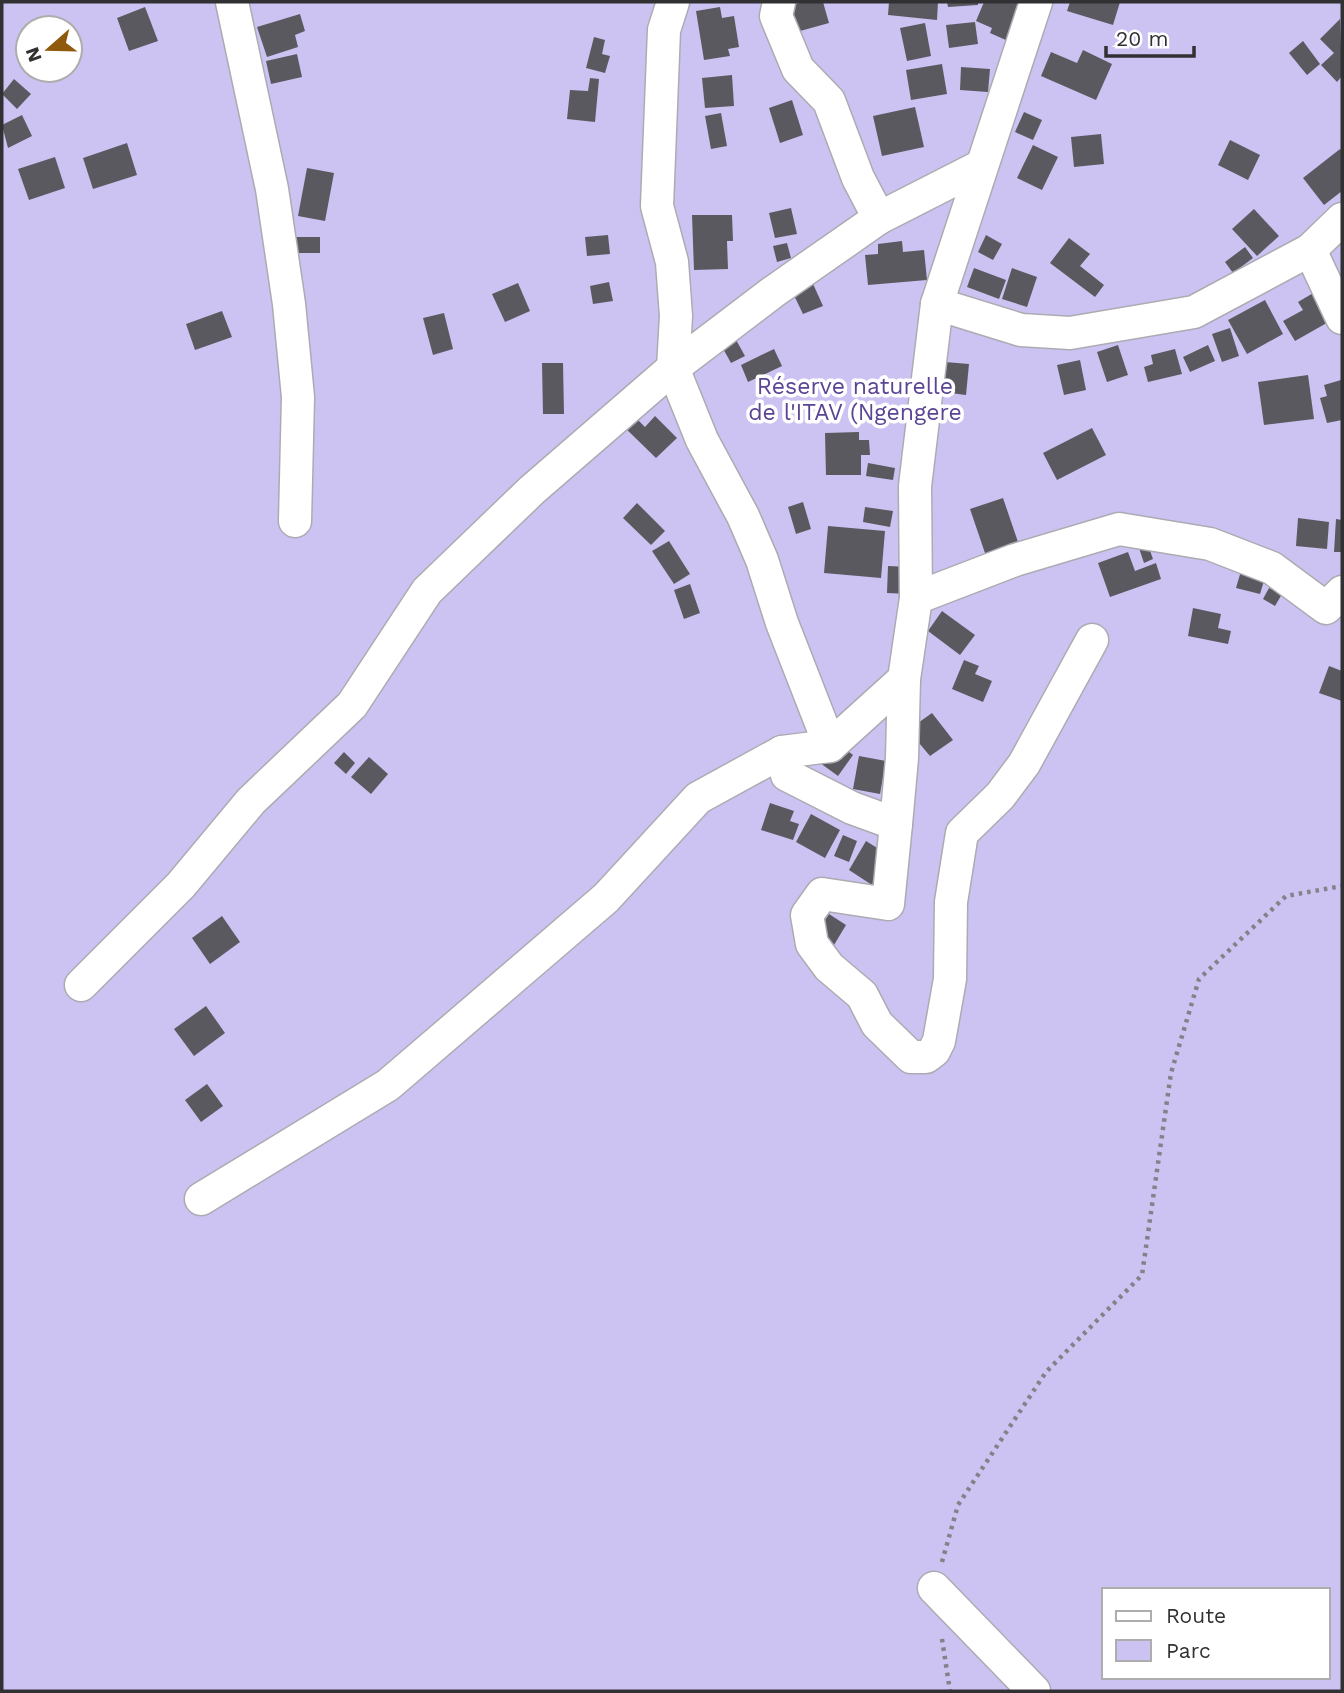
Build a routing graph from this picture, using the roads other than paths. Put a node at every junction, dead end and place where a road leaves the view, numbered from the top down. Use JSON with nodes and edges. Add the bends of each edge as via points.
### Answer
{"nodes":[{"id":1,"x":232,"y":2,"type":"edge"},
{"id":2,"x":673,"y":2,"type":"edge"},
{"id":3,"x":779,"y":2,"type":"edge"},
{"id":4,"x":1036,"y":2,"type":"edge"},
{"id":5,"x":981,"y":166,"type":"junction"},
{"id":6,"x":879,"y":218,"type":"junction"},
{"id":7,"x":1342,"y":219,"type":"edge"},
{"id":8,"x":1310,"y":250,"type":"junction"},
{"id":9,"x":937,"y":304,"type":"junction"},
{"id":10,"x":1342,"y":318,"type":"edge"},
{"id":11,"x":673,"y":368,"type":"junction"},
{"id":12,"x":295,"y":521,"type":"dead end"},
{"id":13,"x":1342,"y":592,"type":"edge"},
{"id":14,"x":916,"y":598,"type":"junction"},
{"id":15,"x":1092,"y":640,"type":"dead end"},
{"id":16,"x":904,"y":679,"type":"junction"},
{"id":17,"x":830,"y":746,"type":"junction"},
{"id":18,"x":782,"y":752,"type":"junction"},
{"id":19,"x":896,"y":824,"type":"junction"},
{"id":20,"x":81,"y":985,"type":"dead end"},
{"id":21,"x":201,"y":1199,"type":"dead end"},
{"id":22,"x":934,"y":1588,"type":"road end"},
{"id":23,"x":1034,"y":1691,"type":"edge"}],
"edges":[{"from":1,"to":12,"type":"street","via":[[272,189],[289,304],[298,397]]},
{"from":2,"to":11,"type":"street","via":[[664,30],[657,206],[672,262]]},
{"from":3,"to":6,"type":"street","via":[[776,16],[798,69],[830,101],[858,178]]},
{"from":4,"to":5,"type":"street"},
{"from":5,"to":6,"type":"street"},
{"from":5,"to":9,"type":"street"},
{"from":6,"to":11,"type":"street"},
{"from":7,"to":8,"type":"street"},
{"from":8,"to":9,"type":"street","via":[[1194,312],[1133,325],[1070,334],[1021,330]]},
{"from":8,"to":10,"type":"street"},
{"from":9,"to":14,"type":"street","via":[[915,486]]},
{"from":11,"to":17,"type":"street","via":[[702,440],[762,560]]},
{"from":11,"to":20,"type":"street","via":[[532,490],[427,591],[352,705],[251,801],[181,885]]},
{"from":13,"to":14,"type":"street","via":[[1326,608],[1272,568],[1210,544],[1119,529],[1015,560]]},
{"from":14,"to":16,"type":"street"},
{"from":15,"to":19,"type":"street","via":[[1024,764],[1000,796],[962,832],[951,902],[950,979],[939,1041],[926,1056],[911,1057],[877,1024],[862,995],[829,967],[812,944],[807,915],[822,894],[888,904]]},
{"from":16,"to":17,"type":"street"},
{"from":16,"to":19,"type":"street"},
{"from":17,"to":18,"type":"street"},
{"from":18,"to":19,"type":"street","via":[[788,775],[852,808]]},
{"from":18,"to":21,"type":"street","via":[[698,798],[606,898],[388,1085]]},
{"from":22,"to":23,"type":"street"}]}
